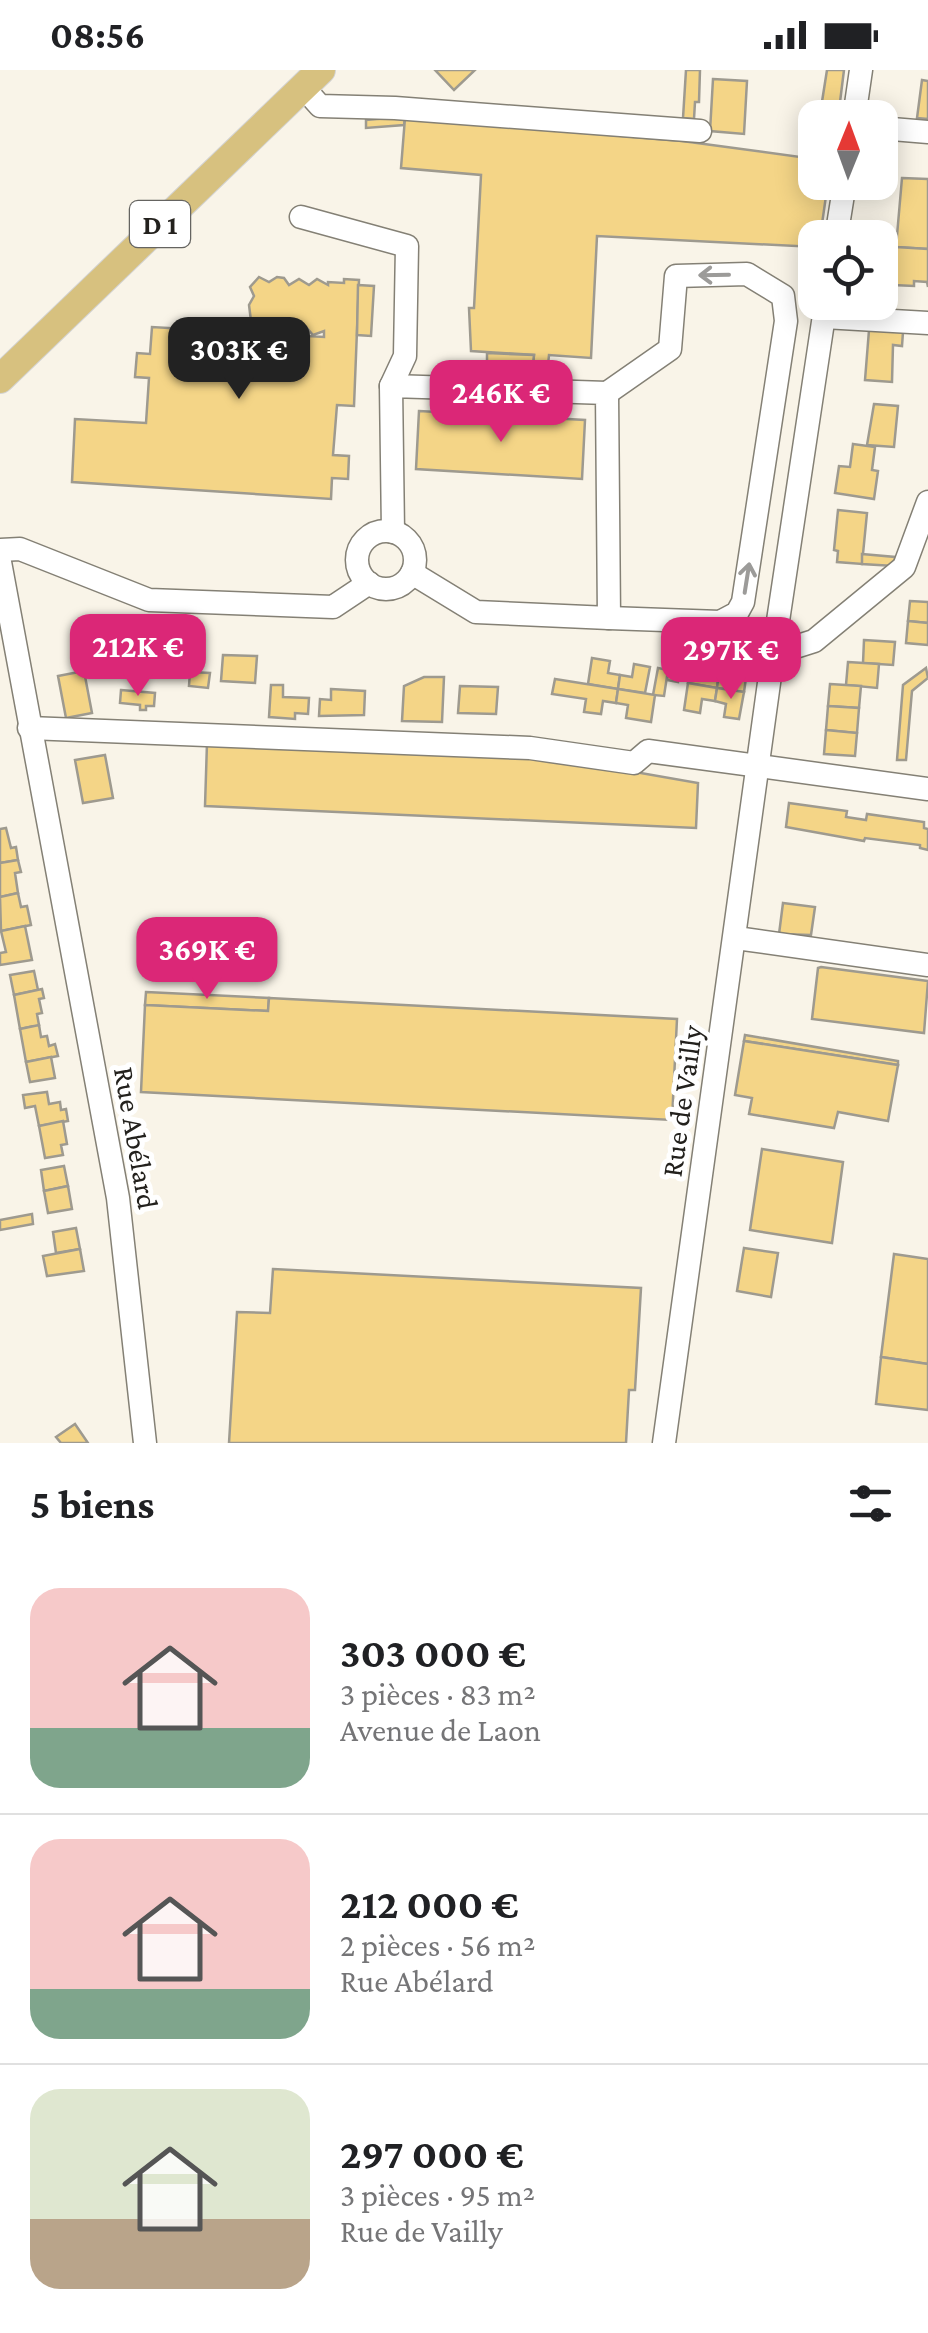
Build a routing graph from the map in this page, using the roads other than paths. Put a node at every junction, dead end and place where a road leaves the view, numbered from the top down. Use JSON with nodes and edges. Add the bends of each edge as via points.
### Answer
{"nodes":[{"id":1,"x":862,"y":70,"type":"edge"},
{"id":2,"x":312,"y":78,"type":"edge"},
{"id":3,"x":857,"y":100,"type":"edge"},
{"id":4,"x":898,"y":130,"type":"edge"},
{"id":5,"x":700,"y":131,"type":"dead end"},
{"id":6,"x":928,"y":132,"type":"edge"},
{"id":7,"x":302,"y":217,"type":"dead end"},
{"id":8,"x":823,"y":320,"type":"edge"},
{"id":9,"x":898,"y":320,"type":"edge"},
{"id":10,"x":928,"y":324,"type":"edge"},
{"id":11,"x":0,"y":380,"type":"edge"},
{"id":12,"x":391,"y":386,"type":"junction"},
{"id":13,"x":608,"y":393,"type":"junction"},
{"id":14,"x":928,"y":502,"type":"edge"},
{"id":15,"x":393,"y":532,"type":"junction"},
{"id":16,"x":0,"y":550,"type":"edge"},
{"id":17,"x":0,"y":562,"type":"edge"},
{"id":18,"x":412,"y":573,"type":"junction"},
{"id":19,"x":369,"y":583,"type":"junction"},
{"id":20,"x":3,"y":598,"type":"edge"},
{"id":21,"x":609,"y":618,"type":"junction"},
{"id":22,"x":773,"y":654,"type":"junction"},
{"id":23,"x":29,"y":728,"type":"junction"},
{"id":24,"x":759,"y":768,"type":"junction"},
{"id":25,"x":928,"y":789,"type":"edge"},
{"id":26,"x":736,"y":938,"type":"junction"},
{"id":27,"x":928,"y":965,"type":"edge"},
{"id":28,"x":145,"y":1443,"type":"edge"},
{"id":29,"x":664,"y":1443,"type":"edge"}],
"edges":[{"from":1,"to":3,"type":"street"},
{"from":2,"to":5,"type":"street","via":[[320,106]]},
{"from":2,"to":11,"type":"main road","number":"D 1"},
{"from":4,"to":6,"type":"street"},
{"from":7,"to":12,"type":"street","via":[[407,246],[405,356]]},
{"from":8,"to":22,"type":"street","name":"Rue de Vailly"},
{"from":9,"to":10,"type":"street"},
{"from":12,"to":13,"type":"street"},
{"from":12,"to":15,"type":"street"},
{"from":13,"to":21,"type":"street"},
{"from":21,"to":13,"type":"street","one_way":true,"via":[[720,622],[743,602],[786,321],[783,296],[747,274],[676,276],[670,349]]},
{"from":14,"to":22,"type":"street","via":[[904,566],[814,641]]},
{"from":15,"to":18,"type":"street","via":[[412,548]]},
{"from":15,"to":19,"type":"street","via":[[374,534],[360,548],[358,567]]},
{"from":16,"to":19,"type":"street","via":[[20,549],[149,600],[333,607]]},
{"from":17,"to":20,"type":"street","name":"Rue Abélard"},
{"from":18,"to":19,"type":"street","via":[[393,588]]},
{"from":18,"to":21,"type":"street","via":[[476,612]]},
{"from":20,"to":23,"type":"street","name":"Rue Abélard"},
{"from":22,"to":24,"type":"street","name":"Rue de Vailly"},
{"from":23,"to":24,"type":"street","via":[[530,748],[634,763],[648,751]]},
{"from":23,"to":28,"type":"street","name":"Rue Abélard","via":[[118,1198]]},
{"from":24,"to":25,"type":"street"},
{"from":24,"to":26,"type":"street","name":"Rue de Vailly"},
{"from":26,"to":27,"type":"street"},
{"from":26,"to":29,"type":"street","name":"Rue de Vailly"}]}
